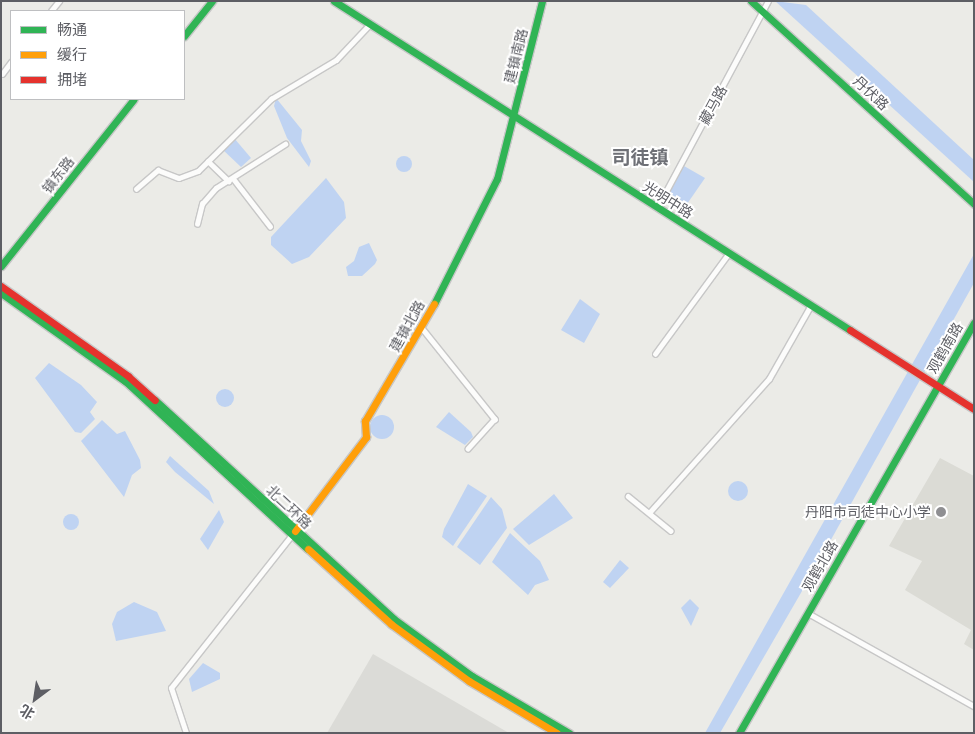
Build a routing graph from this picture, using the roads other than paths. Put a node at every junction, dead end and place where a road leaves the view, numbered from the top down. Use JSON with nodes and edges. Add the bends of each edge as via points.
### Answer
{"nodes":[{"id":1,"x":212,"y":1,"type":"edge"},
{"id":2,"x":334,"y":1,"type":"edge"},
{"id":3,"x":542,"y":1,"type":"edge"},
{"id":4,"x":751,"y":1,"type":"edge"},
{"id":5,"x":768,"y":1,"type":"edge"},
{"id":6,"x":763,"y":11,"type":"junction"},
{"id":7,"x":370,"y":24,"type":"junction"},
{"id":8,"x":185,"y":35,"type":"edge"},
{"id":9,"x":10,"y":63,"type":"edge"},
{"id":10,"x":2,"y":74,"type":"edge"},
{"id":11,"x":133,"y":100,"type":"edge"},
{"id":12,"x":514,"y":116,"type":"junction"},
{"id":13,"x":285,"y":144,"type":"dead end"},
{"id":14,"x":208,"y":161,"type":"junction"},
{"id":15,"x":231,"y":180,"type":"junction"},
{"id":16,"x":136,"y":189,"type":"dead end"},
{"id":17,"x":974,"y":204,"type":"edge"},
{"id":18,"x":657,"y":208,"type":"junction"},
{"id":19,"x":197,"y":224,"type":"dead end"},
{"id":20,"x":270,"y":226,"type":"dead end"},
{"id":21,"x":729,"y":253,"type":"junction"},
{"id":22,"x":1,"y":266,"type":"edge"},
{"id":23,"x":1,"y":286,"type":"edge"},
{"id":24,"x":1,"y":293,"type":"edge"},
{"id":25,"x":811,"y":306,"type":"junction"},
{"id":26,"x":974,"y":322,"type":"edge"},
{"id":27,"x":422,"y":328,"type":"junction"},
{"id":28,"x":655,"y":354,"type":"dead end"},
{"id":29,"x":937,"y":386,"type":"junction"},
{"id":30,"x":974,"y":409,"type":"edge"},
{"id":31,"x":468,"y":449,"type":"dead end"},
{"id":32,"x":628,"y":496,"type":"dead end"},
{"id":33,"x":649,"y":513,"type":"junction"},
{"id":34,"x":671,"y":531,"type":"dead end"},
{"id":35,"x":294,"y":533,"type":"junction"},
{"id":36,"x":808,"y":613,"type":"junction"},
{"id":37,"x":974,"y":706,"type":"edge"},
{"id":38,"x":186,"y":733,"type":"edge"},
{"id":39,"x":557,"y":733,"type":"edge"},
{"id":40,"x":569,"y":733,"type":"edge"},
{"id":41,"x":739,"y":733,"type":"edge"}],
"edges":[{"from":1,"to":8,"type":"street"},
{"from":2,"to":7,"type":"street","name":"光明中路"},
{"from":3,"to":12,"type":"street","name":"建镇南路"},
{"from":4,"to":6,"type":"street","name":"丹伏路"},
{"from":5,"to":6,"type":"street","name":"藏马路"},
{"from":6,"to":17,"type":"street","name":"丹伏路"},
{"from":6,"to":18,"type":"street","name":"藏马路"},
{"from":7,"to":12,"type":"street","name":"光明中路"},
{"from":7,"to":14,"type":"street","via":[[355,45],[271,99]]},
{"from":9,"to":10,"type":"street"},
{"from":11,"to":22,"type":"street","name":"镇东路"},
{"from":12,"to":18,"type":"street","name":"光明中路"},
{"from":12,"to":27,"type":"street","name":"建镇北路","via":[[496,179]]},
{"from":13,"to":15,"type":"street"},
{"from":14,"to":15,"type":"street"},
{"from":14,"to":16,"type":"street","via":[[191,176],[179,178],[158,170]]},
{"from":15,"to":19,"type":"street","via":[[207,197]]},
{"from":15,"to":20,"type":"street"},
{"from":18,"to":21,"type":"street","name":"光明中路"},
{"from":21,"to":25,"type":"street","name":"光明中路"},
{"from":21,"to":28,"type":"street"},
{"from":23,"to":35,"type":"street","name":"北二环路","via":[[128,376]]},
{"from":24,"to":35,"type":"street","name":"北二环路","via":[[125,381]]},
{"from":25,"to":29,"type":"street","name":"光明中路"},
{"from":25,"to":33,"type":"street","via":[[769,379]]},
{"from":26,"to":29,"type":"street","name":"观鹤南路"},
{"from":27,"to":31,"type":"street","via":[[494,419]]},
{"from":27,"to":35,"type":"street","name":"建镇北路","via":[[365,421],[366,436]]},
{"from":29,"to":30,"type":"street","name":"光明中路"},
{"from":29,"to":36,"type":"street","name":"观鹤北路"},
{"from":32,"to":33,"type":"street"},
{"from":33,"to":34,"type":"street"},
{"from":35,"to":38,"type":"street","via":[[171,688]]},
{"from":35,"to":39,"type":"street","name":"北二环路","via":[[424,649]]},
{"from":35,"to":40,"type":"street","name":"北二环路","via":[[427,644]]},
{"from":36,"to":37,"type":"street"},
{"from":36,"to":41,"type":"street","name":"观鹤北路"}]}
